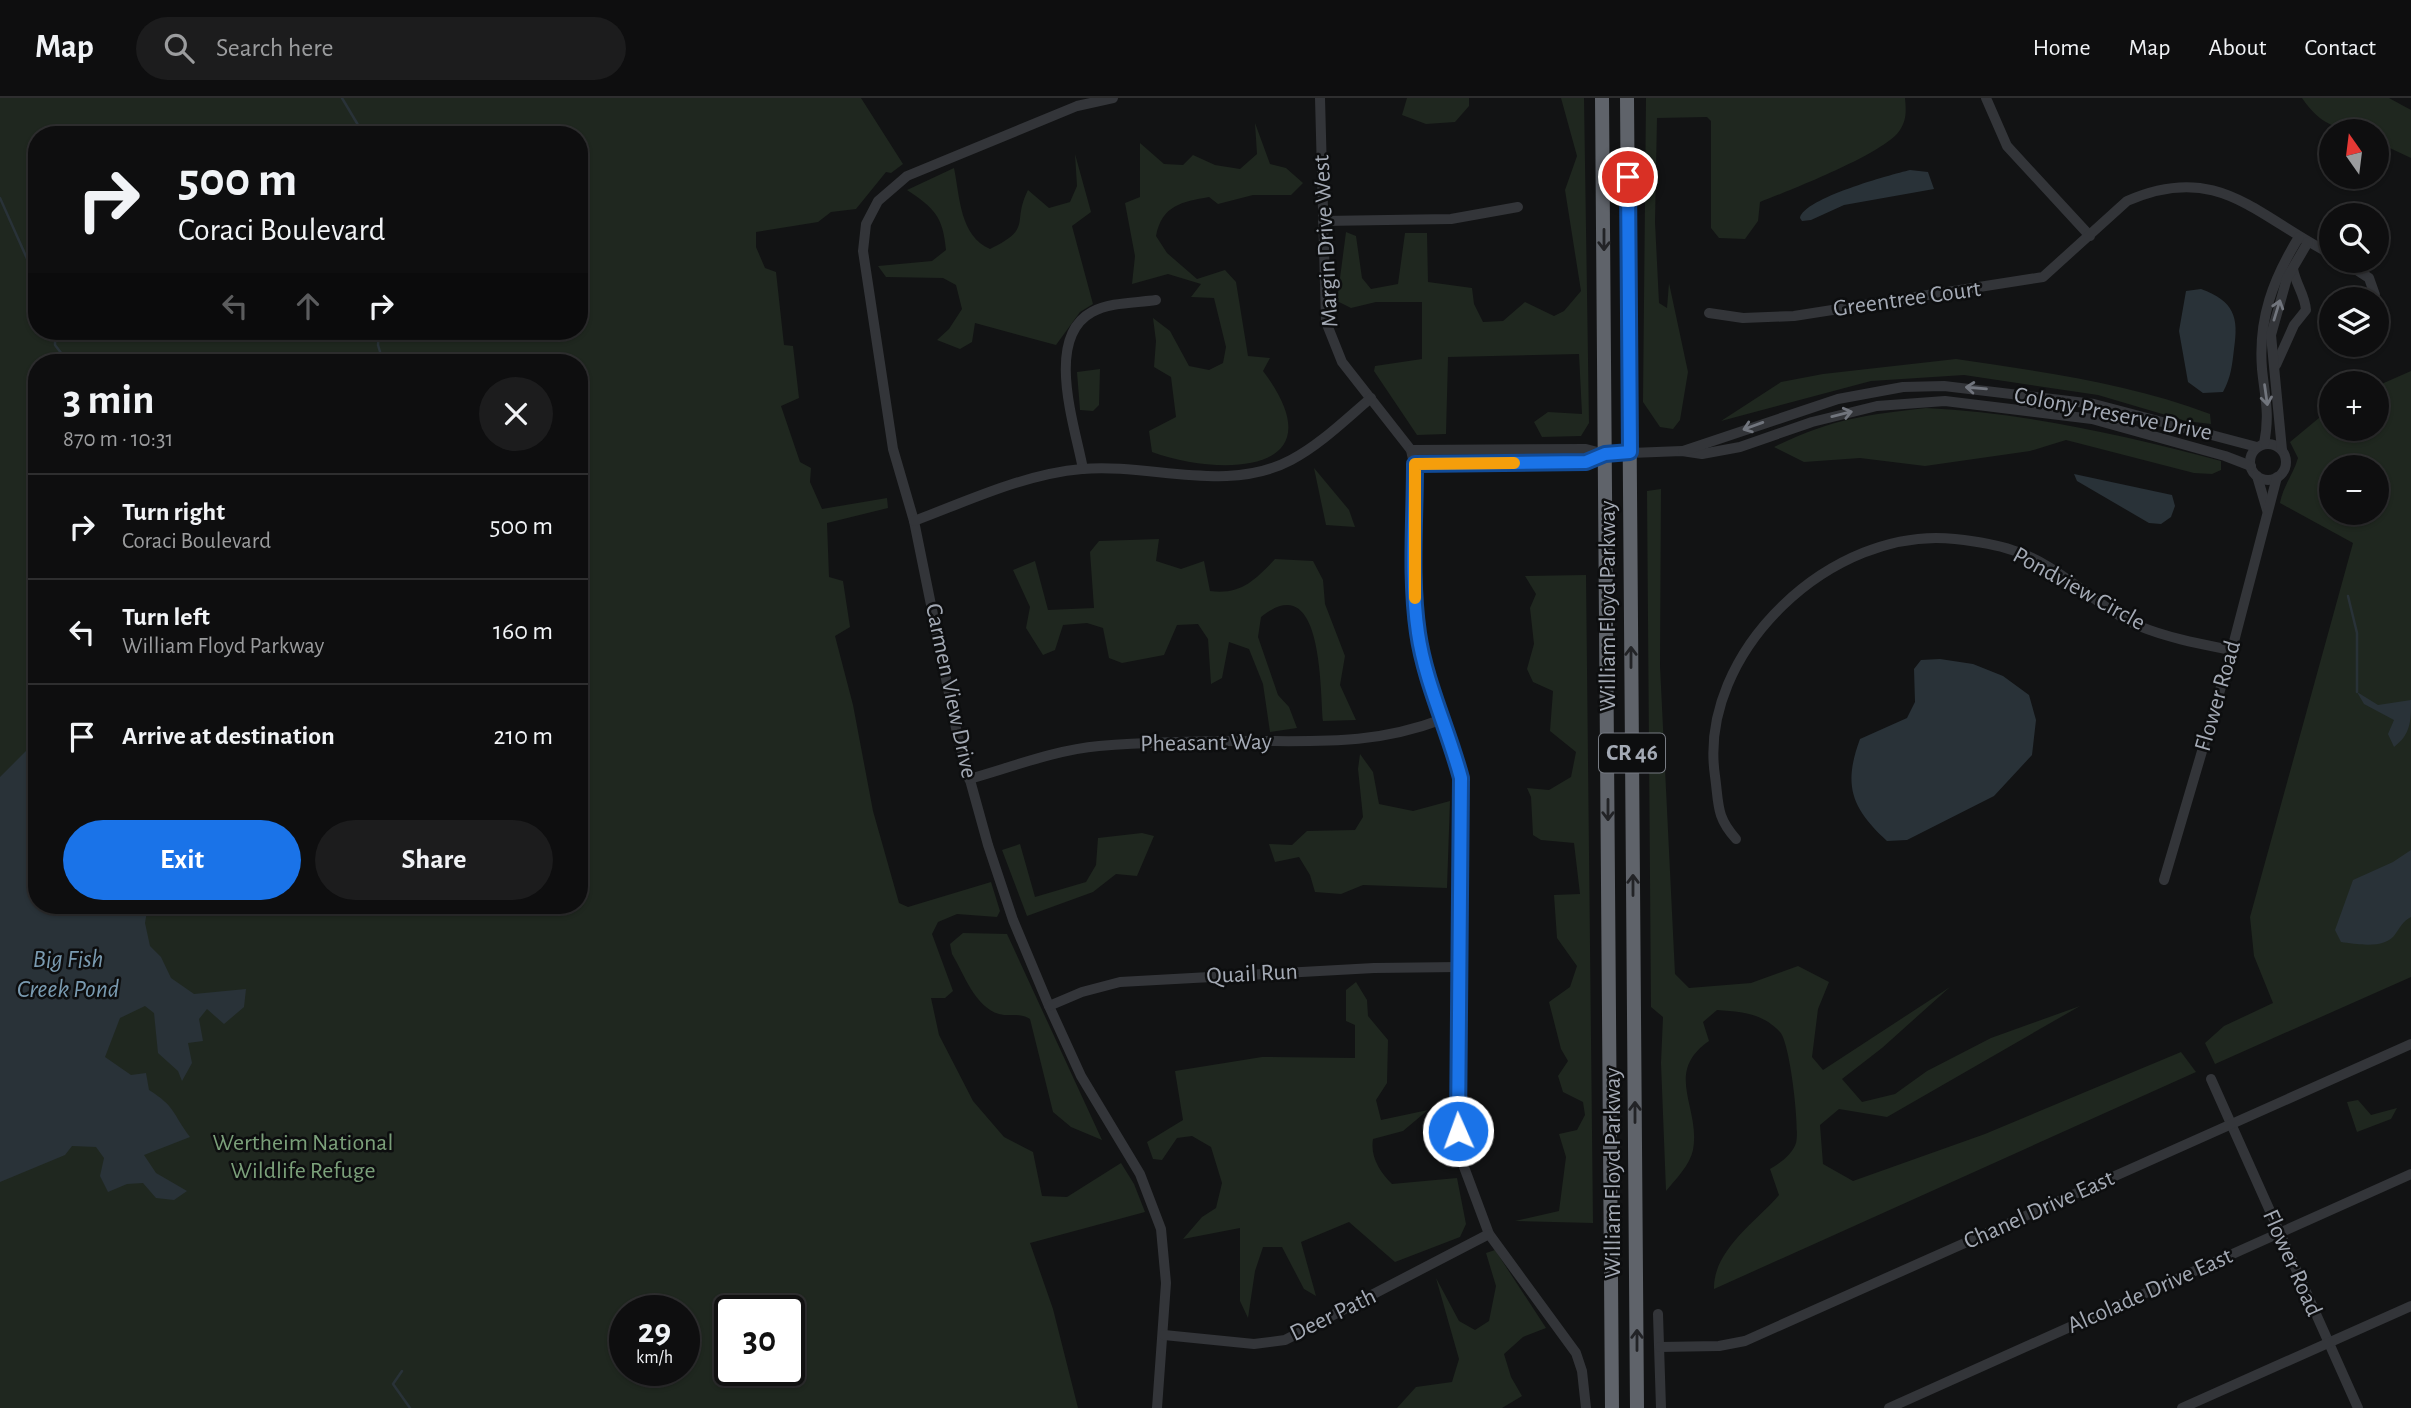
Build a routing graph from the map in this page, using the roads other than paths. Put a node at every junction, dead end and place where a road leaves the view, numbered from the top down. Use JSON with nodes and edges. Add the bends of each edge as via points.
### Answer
{"nodes":[{"id":1,"x":1113,"y":98,"type":"edge"},
{"id":2,"x":1320,"y":98,"type":"edge"},
{"id":3,"x":1602,"y":98,"type":"edge"},
{"id":4,"x":1627,"y":98,"type":"edge"},
{"id":5,"x":1986,"y":98,"type":"edge"},
{"id":6,"x":1518,"y":207,"type":"dead end"},
{"id":7,"x":1323,"y":221,"type":"junction"},
{"id":8,"x":2090,"y":236,"type":"junction"},
{"id":9,"x":2304,"y":240,"type":"junction"},
{"id":10,"x":2319,"y":248,"type":"edge"},
{"id":11,"x":2293,"y":269,"type":"junction"},
{"id":12,"x":2361,"y":273,"type":"edge"},
{"id":13,"x":2279,"y":285,"type":"junction"},
{"id":14,"x":2296,"y":285,"type":"junction"},
{"id":15,"x":2372,"y":287,"type":"edge"},
{"id":16,"x":1156,"y":300,"type":"dead end"},
{"id":17,"x":1709,"y":313,"type":"dead end"},
{"id":18,"x":2274,"y":369,"type":"junction"},
{"id":19,"x":1371,"y":398,"type":"junction"},
{"id":20,"x":2261,"y":445,"type":"junction"},
{"id":21,"x":1411,"y":450,"type":"junction"},
{"id":22,"x":2282,"y":450,"type":"junction"},
{"id":23,"x":1682,"y":451,"type":"junction"},
{"id":24,"x":1630,"y":452,"type":"junction"},
{"id":25,"x":1605,"y":454,"type":"junction"},
{"id":26,"x":1415,"y":464,"type":"junction"},
{"id":27,"x":1083,"y":469,"type":"junction"},
{"id":28,"x":2253,"y":471,"type":"junction"},
{"id":29,"x":2277,"y":477,"type":"junction"},
{"id":30,"x":2267,"y":511,"type":"junction"},
{"id":31,"x":914,"y":521,"type":"junction"},
{"id":32,"x":2231,"y":650,"type":"junction"},
{"id":33,"x":1443,"y":719,"type":"junction"},
{"id":34,"x":970,"y":779,"type":"junction"},
{"id":35,"x":1736,"y":839,"type":"dead end"},
{"id":36,"x":2164,"y":880,"type":"dead end"},
{"id":37,"x":1459,"y":967,"type":"junction"},
{"id":38,"x":1049,"y":1006,"type":"junction"},
{"id":39,"x":2411,"y":1044,"type":"edge"},
{"id":40,"x":2211,"y":1079,"type":"dead end"},
{"id":41,"x":2232,"y":1124,"type":"junction"},
{"id":42,"x":2411,"y":1174,"type":"edge"},
{"id":43,"x":2278,"y":1233,"type":"junction"},
{"id":44,"x":1489,"y":1234,"type":"junction"},
{"id":45,"x":2411,"y":1306,"type":"edge"},
{"id":46,"x":1658,"y":1314,"type":"dead end"},
{"id":47,"x":1164,"y":1335,"type":"junction"},
{"id":48,"x":2328,"y":1344,"type":"junction"},
{"id":49,"x":1660,"y":1347,"type":"junction"},
{"id":50,"x":1157,"y":1408,"type":"edge"},
{"id":51,"x":1586,"y":1408,"type":"edge"},
{"id":52,"x":1612,"y":1408,"type":"edge"},
{"id":53,"x":1637,"y":1408,"type":"edge"},
{"id":54,"x":1661,"y":1408,"type":"edge"},
{"id":55,"x":1889,"y":1408,"type":"edge"},
{"id":56,"x":2182,"y":1408,"type":"edge"},
{"id":57,"x":2358,"y":1408,"type":"edge"}],
"edges":[{"from":1,"to":31,"type":"street","name":"Carmen View Drive","via":[[1077,106],[907,176],[878,201],[866,224],[864,269],[892,449]]},
{"from":2,"to":7,"type":"street","name":"Margin Drive West"},
{"from":3,"to":25,"type":"highway","name":"William Floyd Parkway","number":"CR 46","one_way":true},
{"from":4,"to":24,"type":"highway","name":"William Floyd Parkway","number":"CR 46"},
{"from":5,"to":8,"type":"street","via":[[2007,146]]},
{"from":6,"to":7,"type":"street","via":[[1451,219]]},
{"from":7,"to":19,"type":"street","name":"Margin Drive West","via":[[1326,323],[1342,362]]},
{"from":8,"to":9,"type":"street","name":"Greentree Court","via":[[2127,201],[2193,186],[2238,198]]},
{"from":8,"to":17,"type":"street","name":"Greentree Court","via":[[2043,277],[2021,283],[1794,316],[1743,318]]},
{"from":9,"to":10,"type":"street","name":"Greentree Court"},
{"from":9,"to":11,"type":"street"},
{"from":9,"to":13,"type":"street"},
{"from":11,"to":13,"type":"street"},
{"from":11,"to":14,"type":"street"},
{"from":12,"to":15,"type":"street"},
{"from":13,"to":14,"type":"street"},
{"from":18,"to":13,"type":"street","one_way":true,"via":[[2271,335]]},
{"from":13,"to":20,"type":"street","one_way":true,"via":[[2264,314],[2261,340],[2269,418]]},
{"from":14,"to":18,"type":"street","via":[[2305,296],[2306,310]]},
{"from":16,"to":27,"type":"street","via":[[1101,307],[1089,313],[1071,335],[1064,363]]},
{"from":18,"to":22,"type":"street"},
{"from":19,"to":21,"type":"street","name":"Margin Drive West"},
{"from":19,"to":27,"type":"street","via":[[1311,448],[1266,471],[1219,477]]},
{"from":20,"to":22,"type":"street"},
{"from":20,"to":23,"type":"street","name":"Colony Preserve Drive","one_way":true,"via":[[2094,404],[1944,386],[1903,387],[1838,399]]},
{"from":20,"to":28,"type":"street","via":[[2251,456]]},
{"from":21,"to":25,"type":"street","via":[[1586,449]]},
{"from":21,"to":26,"type":"street","name":"Margin Drive West"},
{"from":22,"to":29,"type":"street","via":[[2286,466]]},
{"from":23,"to":24,"type":"street","name":"Colony Preserve Drive"},
{"from":23,"to":28,"type":"street","name":"Colony Preserve Drive","one_way":true,"via":[[1702,454],[1740,447],[1877,406],[1945,401],[2092,419],[2225,456]]},
{"from":24,"to":25,"type":"street","name":"Colony Preserve Drive"},
{"from":53,"to":24,"type":"highway","name":"William Floyd Parkway","number":"CR 46","one_way":true},
{"from":25,"to":26,"type":"street","via":[[1586,462]]},
{"from":25,"to":52,"type":"highway","name":"William Floyd Parkway","number":"CR 46","one_way":true},
{"from":26,"to":33,"type":"street","name":"Margin Drive West","via":[[1418,633]]},
{"from":27,"to":31,"type":"street","via":[[1019,483]]},
{"from":28,"to":29,"type":"street","via":[[2267,480]]},
{"from":28,"to":30,"type":"street","name":"Flower Road"},
{"from":29,"to":30,"type":"street","name":"Flower Road"},
{"from":30,"to":32,"type":"street","name":"Flower Road"},
{"from":31,"to":34,"type":"street","name":"Carmen View Drive"},
{"from":32,"to":35,"type":"street","name":"Pondview Circle","via":[[2139,626],[2013,550],[1953,538],[1897,541],[1836,564],[1791,597],[1751,640],[1730,674],[1713,759],[1722,824]]},
{"from":32,"to":36,"type":"street","name":"Flower Road"},
{"from":33,"to":34,"type":"street","name":"Pheasant Way","via":[[1356,742],[1239,741],[1072,749]]},
{"from":33,"to":37,"type":"street","name":"Margin Drive West","via":[[1461,778]]},
{"from":34,"to":38,"type":"street","name":"Carmen View Drive","via":[[1006,901]]},
{"from":37,"to":38,"type":"street","name":"Quail Run","via":[[1120,982]]},
{"from":37,"to":44,"type":"street","name":"Margin Drive West","via":[[1460,1146]]},
{"from":38,"to":47,"type":"street","name":"Carmen View Drive","via":[[1081,1076],[1127,1148],[1153,1204],[1165,1254]]},
{"from":39,"to":41,"type":"street","name":"Chanel Drive East"},
{"from":40,"to":41,"type":"street","name":"Flower Road"},
{"from":41,"to":43,"type":"street","name":"Flower Road"},
{"from":41,"to":49,"type":"street","name":"Chanel Drive East","via":[[1745,1341]]},
{"from":42,"to":43,"type":"street","name":"Alcolade Drive East"},
{"from":43,"to":48,"type":"street","name":"Flower Road"},
{"from":43,"to":55,"type":"street","name":"Alcolade Drive East"},
{"from":44,"to":47,"type":"street","name":"Deer Path","via":[[1284,1340],[1254,1344]]},
{"from":44,"to":51,"type":"street","name":"Margin Drive West","via":[[1576,1353]]},
{"from":45,"to":48,"type":"street"},
{"from":46,"to":49,"type":"street"},
{"from":47,"to":50,"type":"street","name":"Carmen View Drive"},
{"from":48,"to":56,"type":"street"},
{"from":48,"to":57,"type":"street","name":"Flower Road"},
{"from":49,"to":54,"type":"street"}]}
